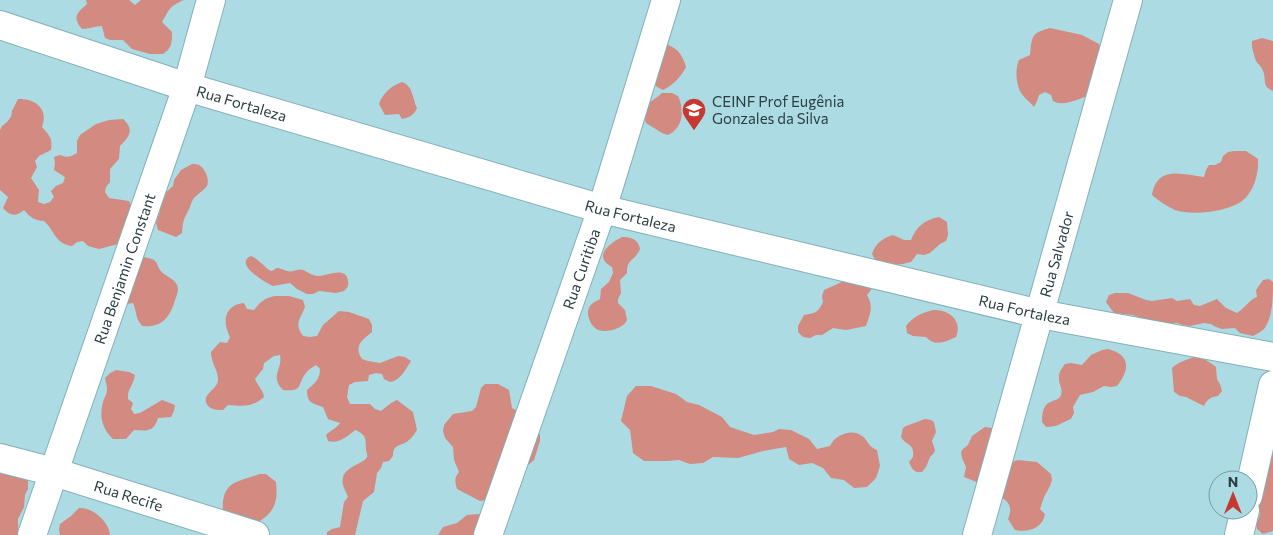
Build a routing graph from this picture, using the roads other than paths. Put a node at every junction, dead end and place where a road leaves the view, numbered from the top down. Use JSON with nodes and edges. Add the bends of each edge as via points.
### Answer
{"nodes":[{"id":1,"x":211,"y":0,"type":"edge"},
{"id":2,"x":666,"y":0,"type":"edge"},
{"id":3,"x":1128,"y":0,"type":"edge"},
{"id":4,"x":0,"y":25,"type":"edge"},
{"id":5,"x":187,"y":87,"type":"junction"},
{"id":6,"x":602,"y":209,"type":"junction"},
{"id":7,"x":1040,"y":314,"type":"junction"},
{"id":8,"x":1273,"y":358,"type":"edge"},
{"id":9,"x":1273,"y":385,"type":"edge"},
{"id":10,"x":0,"y":458,"type":"edge"},
{"id":11,"x":1254,"y":470,"type":"edge"},
{"id":12,"x":54,"y":472,"type":"junction"},
{"id":13,"x":1243,"y":520,"type":"edge"},
{"id":14,"x":32,"y":535,"type":"edge"},
{"id":15,"x":255,"y":535,"type":"edge"},
{"id":16,"x":488,"y":535,"type":"edge"},
{"id":17,"x":977,"y":535,"type":"edge"},
{"id":18,"x":1239,"y":535,"type":"edge"}],
"edges":[{"from":1,"to":5,"type":"street","name":"Rua Benjamin Constant"},
{"from":2,"to":6,"type":"street","name":"Rua Curitiba"},
{"from":3,"to":7,"type":"street","name":"Rua Salvador"},
{"from":4,"to":5,"type":"street","name":"Rua Fortaleza"},
{"from":5,"to":6,"type":"street","name":"Rua Fortaleza"},
{"from":5,"to":12,"type":"street","name":"Rua Benjamin Constant"},
{"from":6,"to":7,"type":"street","name":"Rua Fortaleza"},
{"from":6,"to":16,"type":"street","name":"Rua Curitiba"},
{"from":7,"to":8,"type":"street","name":"Rua Fortaleza"},
{"from":7,"to":17,"type":"street","name":"Rua Salvador"},
{"from":9,"to":11,"type":"street"},
{"from":10,"to":12,"type":"street","name":"Rua Recife"},
{"from":12,"to":14,"type":"street","name":"Rua Benjamin Constant"},
{"from":12,"to":15,"type":"street","name":"Rua Recife"},
{"from":13,"to":18,"type":"street"}]}
